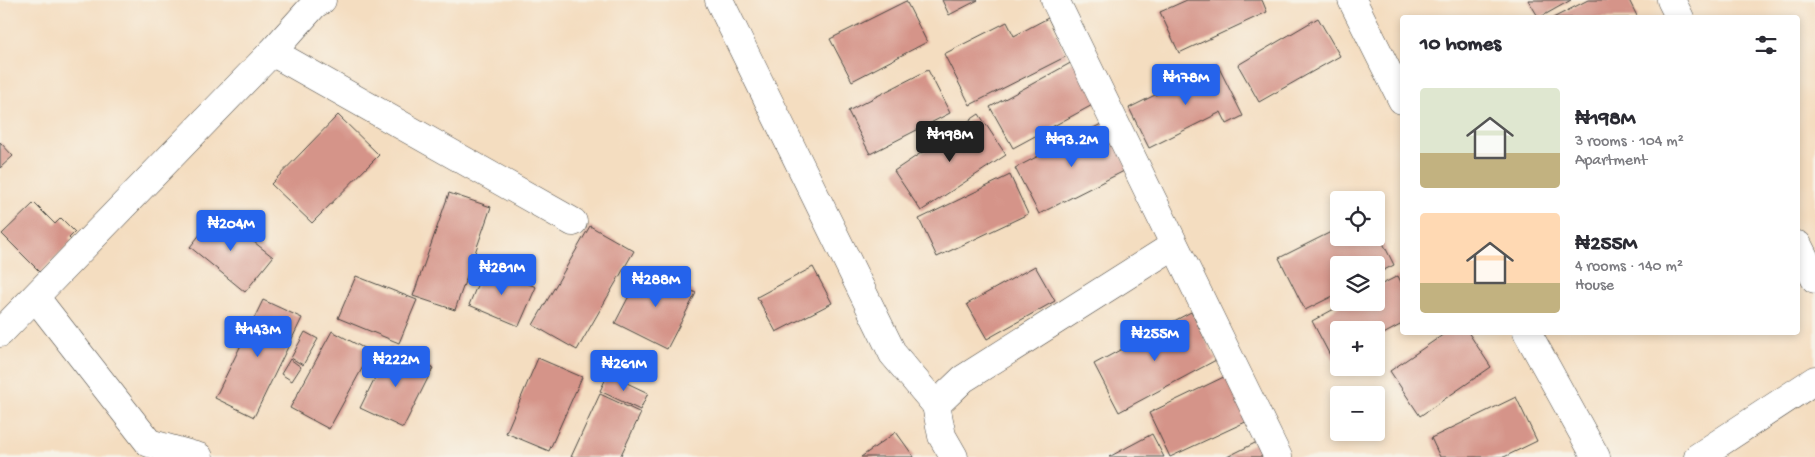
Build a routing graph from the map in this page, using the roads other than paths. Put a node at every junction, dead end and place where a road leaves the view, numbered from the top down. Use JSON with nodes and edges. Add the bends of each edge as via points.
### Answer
{"nodes":[{"id":1,"x":719,"y":0,"type":"edge"},
{"id":2,"x":1055,"y":0,"type":"edge"},
{"id":3,"x":1352,"y":0,"type":"edge"},
{"id":4,"x":1671,"y":0,"type":"edge"},
{"id":5,"x":316,"y":2,"type":"edge"},
{"id":6,"x":1678,"y":15,"type":"edge"},
{"id":7,"x":272,"y":52,"type":"junction"},
{"id":8,"x":1400,"y":96,"type":"edge"},
{"id":9,"x":573,"y":222,"type":"dead end"},
{"id":10,"x":1174,"y":246,"type":"junction"},
{"id":11,"x":1800,"y":249,"type":"edge"},
{"id":12,"x":1815,"y":279,"type":"edge"},
{"id":13,"x":36,"y":298,"type":"junction"},
{"id":14,"x":0,"y":333,"type":"edge"},
{"id":15,"x":1529,"y":335,"type":"edge"},
{"id":16,"x":1815,"y":380,"type":"edge"},
{"id":17,"x":936,"y":405,"type":"junction"},
{"id":18,"x":199,"y":457,"type":"edge"},
{"id":19,"x":954,"y":457,"type":"edge"},
{"id":20,"x":1278,"y":457,"type":"edge"},
{"id":21,"x":1596,"y":457,"type":"edge"},
{"id":22,"x":1698,"y":457,"type":"edge"}],
"edges":[{"from":1,"to":17,"type":"street","via":[[893,354]]},
{"from":2,"to":10,"type":"street"},
{"from":3,"to":8,"type":"street"},
{"from":4,"to":6,"type":"street"},
{"from":5,"to":7,"type":"street"},
{"from":7,"to":9,"type":"street"},
{"from":7,"to":13,"type":"street"},
{"from":10,"to":17,"type":"street","via":[[963,378]]},
{"from":10,"to":20,"type":"street"},
{"from":11,"to":12,"type":"street"},
{"from":13,"to":14,"type":"street"},
{"from":13,"to":18,"type":"street","via":[[149,443]]},
{"from":15,"to":21,"type":"street"},
{"from":16,"to":22,"type":"street"},
{"from":17,"to":19,"type":"street","via":[[942,436]]}]}
